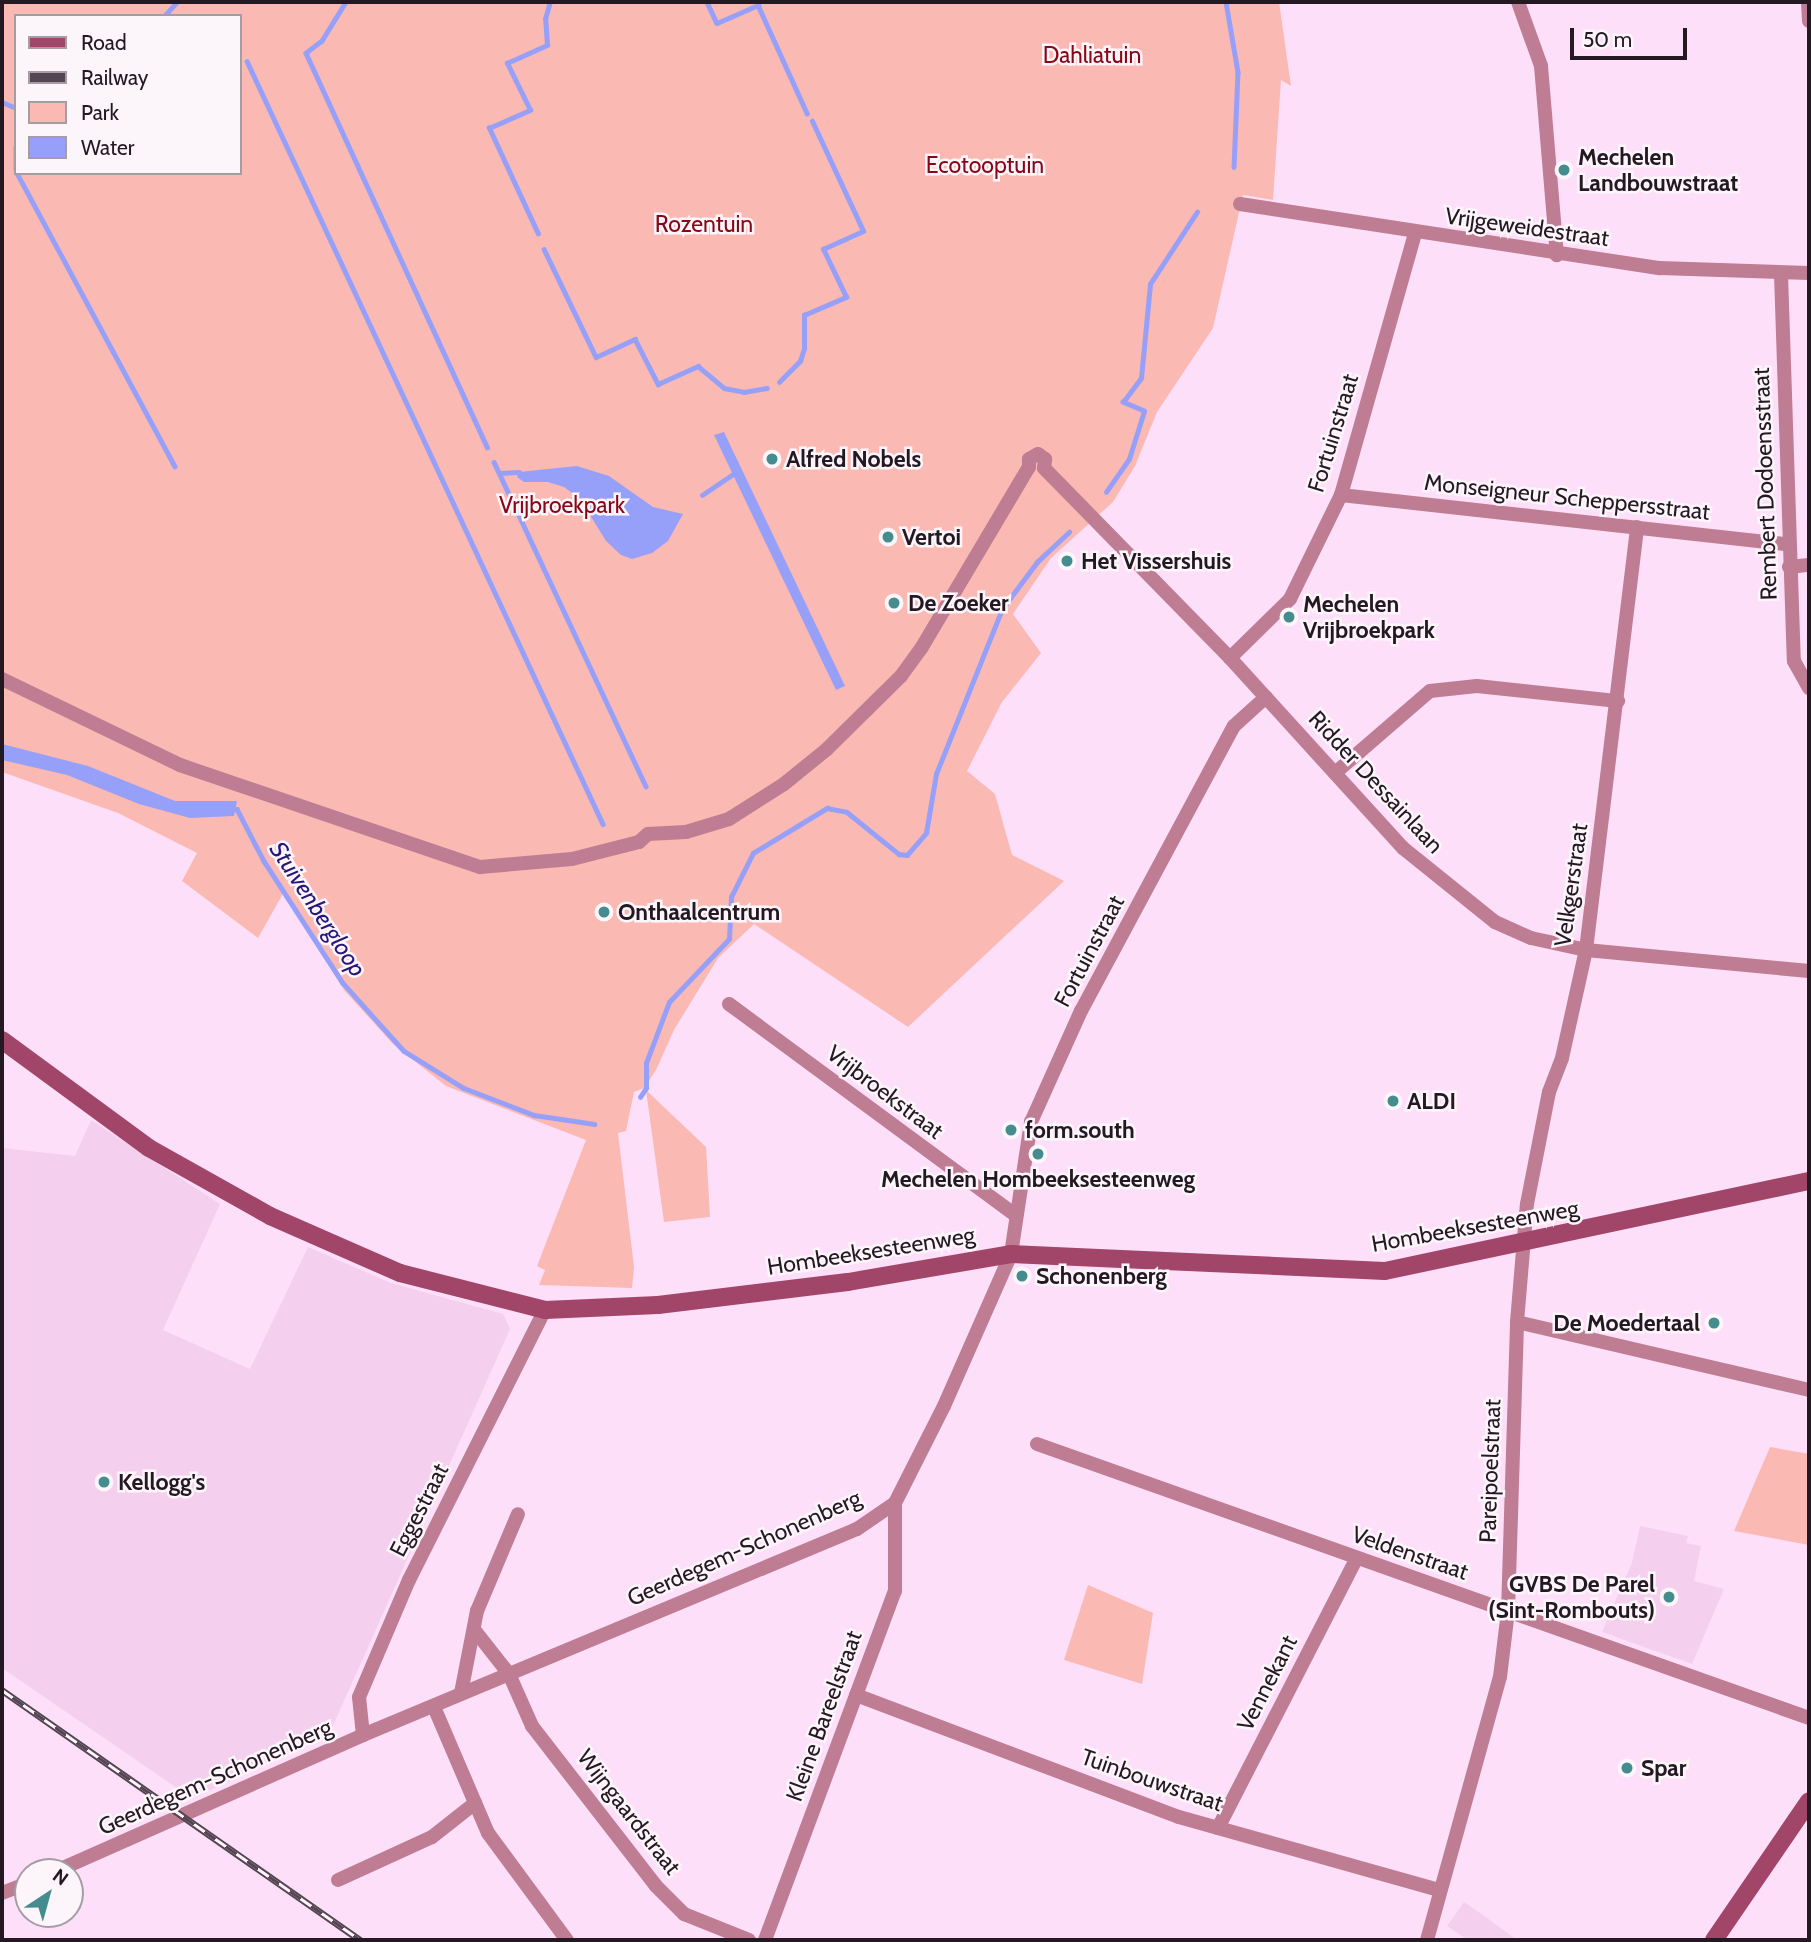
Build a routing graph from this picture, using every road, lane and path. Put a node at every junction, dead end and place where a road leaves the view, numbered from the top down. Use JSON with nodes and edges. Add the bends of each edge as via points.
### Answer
{"nodes":[{"id":1,"x":1518,"y":2,"type":"edge"},
{"id":2,"x":1808,"y":2,"type":"edge"},
{"id":3,"x":1809,"y":21,"type":"edge"},
{"id":4,"x":1240,"y":205,"type":"dead end"},
{"id":5,"x":1415,"y":234,"type":"junction"},
{"id":6,"x":1557,"y":255,"type":"junction"},
{"id":7,"x":1809,"y":272,"type":"edge"},
{"id":8,"x":1781,"y":274,"type":"junction"},
{"id":9,"x":1341,"y":495,"type":"junction"},
{"id":10,"x":1637,"y":527,"type":"junction"},
{"id":11,"x":1787,"y":544,"type":"junction"},
{"id":12,"x":1809,"y":565,"type":"edge"},
{"id":13,"x":1789,"y":567,"type":"junction"},
{"id":14,"x":1230,"y":658,"type":"junction"},
{"id":15,"x":2,"y":678,"type":"edge"},
{"id":16,"x":1809,"y":688,"type":"edge"},
{"id":17,"x":1266,"y":697,"type":"junction"},
{"id":18,"x":1618,"y":701,"type":"junction"},
{"id":19,"x":1335,"y":774,"type":"junction"},
{"id":20,"x":1586,"y":950,"type":"junction"},
{"id":21,"x":1809,"y":971,"type":"edge"},
{"id":22,"x":729,"y":1004,"type":"dead end"},
{"id":23,"x":2,"y":1040,"type":"edge"},
{"id":24,"x":1809,"y":1181,"type":"edge"},
{"id":25,"x":1015,"y":1215,"type":"junction"},
{"id":26,"x":1524,"y":1245,"type":"junction"},
{"id":27,"x":1011,"y":1254,"type":"junction"},
{"id":28,"x":545,"y":1310,"type":"junction"},
{"id":29,"x":1517,"y":1322,"type":"junction"},
{"id":30,"x":1809,"y":1390,"type":"edge"},
{"id":31,"x":1037,"y":1444,"type":"dead end"},
{"id":32,"x":895,"y":1503,"type":"junction"},
{"id":33,"x":518,"y":1514,"type":"dead end"},
{"id":34,"x":1356,"y":1559,"type":"junction"},
{"id":35,"x":1508,"y":1611,"type":"junction"},
{"id":36,"x":476,"y":1632,"type":"junction"},
{"id":37,"x":509,"y":1674,"type":"junction"},
{"id":38,"x":461,"y":1693,"type":"junction"},
{"id":39,"x":856,"y":1695,"type":"junction"},
{"id":40,"x":435,"y":1707,"type":"junction"},
{"id":41,"x":1809,"y":1718,"type":"edge"},
{"id":42,"x":363,"y":1735,"type":"junction"},
{"id":43,"x":1809,"y":1801,"type":"edge"},
{"id":44,"x":475,"y":1803,"type":"junction"},
{"id":45,"x":1219,"y":1828,"type":"junction"},
{"id":46,"x":84,"y":1859,"type":"edge"},
{"id":47,"x":338,"y":1880,"type":"dead end"},
{"id":48,"x":1439,"y":1890,"type":"junction"},
{"id":49,"x":567,"y":1940,"type":"edge"},
{"id":50,"x":749,"y":1940,"type":"edge"},
{"id":51,"x":765,"y":1940,"type":"edge"},
{"id":52,"x":1427,"y":1940,"type":"edge"},
{"id":53,"x":1714,"y":1940,"type":"edge"}],
"edges":[{"from":1,"to":6,"type":"street","via":[[1541,66]]},
{"from":2,"to":3,"type":"street"},
{"from":4,"to":5,"type":"street","name":"Vrijgeweidestraat"},
{"from":5,"to":6,"type":"street","name":"Vrijgeweidestraat"},
{"from":5,"to":9,"type":"street","name":"Fortuinstraat"},
{"from":6,"to":8,"type":"street","name":"Vrijgeweidestraat","via":[[1660,268]]},
{"from":7,"to":8,"type":"street","name":"Vrijgeweidestraat"},
{"from":8,"to":11,"type":"street","name":"Rembert Dodoensstraat"},
{"from":9,"to":10,"type":"street","name":"Monseigneur Scheppersstraat"},
{"from":9,"to":14,"type":"street","name":"Fortuinstraat","via":[[1290,599]]},
{"from":10,"to":11,"type":"street","name":"Monseigneur Scheppersstraat"},
{"from":10,"to":18,"type":"street","name":"Velkgerstraat"},
{"from":11,"to":13,"type":"street","name":"Rembert Dodoensstraat"},
{"from":12,"to":13,"type":"street"},
{"from":13,"to":16,"type":"street","name":"Rembert Dodoensstraat","via":[[1794,662]]},
{"from":14,"to":15,"type":"street","name":"Ridder Dessainlaan","via":[[1040,459],[922,647],[893,684],[827,749],[784,785],[729,819],[686,832],[648,834],[639,842],[572,859],[480,867],[180,765]]},
{"from":14,"to":17,"type":"street","name":"Ridder Dessainlaan"},
{"from":17,"to":19,"type":"street","name":"Ridder Dessainlaan"},
{"from":17,"to":25,"type":"street","name":"Fortuinstraat","via":[[1234,726],[1081,1011],[1031,1122]]},
{"from":18,"to":19,"type":"street","via":[[1477,687],[1430,691]]},
{"from":18,"to":20,"type":"street","name":"Velkgerstraat"},
{"from":19,"to":20,"type":"street","name":"Ridder Dessainlaan","via":[[1403,848],[1494,922],[1531,938]]},
{"from":20,"to":21,"type":"street","name":"Ridder Dessainlaan"},
{"from":20,"to":26,"type":"street","name":"Velkgerstraat","via":[[1562,1058],[1549,1092]]},
{"from":22,"to":25,"type":"street","name":"Vrijbroekstraat"},
{"from":23,"to":28,"type":"main road","name":"Hombeeksesteenweg","via":[[149,1148],[270,1216],[400,1273]]},
{"from":24,"to":26,"type":"main road","name":"Hombeeksesteenweg"},
{"from":25,"to":27,"type":"street","name":"Fortuinstraat"},
{"from":26,"to":27,"type":"main road","name":"Hombeeksesteenweg","via":[[1385,1271]]},
{"from":26,"to":29,"type":"street","name":"Pareipoelstraat"},
{"from":27,"to":28,"type":"main road","name":"Hombeeksesteenweg","via":[[848,1282],[659,1305]]},
{"from":27,"to":32,"type":"street","name":"Geerdegem-Schonenberg"},
{"from":28,"to":42,"type":"street","name":"Eggestraat","via":[[409,1580],[359,1697]]},
{"from":29,"to":30,"type":"street"},
{"from":29,"to":35,"type":"street","name":"Pareipoelstraat"},
{"from":31,"to":34,"type":"street","name":"Veldenstraat"},
{"from":32,"to":37,"type":"street","name":"Geerdegem-Schonenberg","via":[[857,1529]]},
{"from":32,"to":39,"type":"street","name":"Kleine Bareelstraat","via":[[895,1591]]},
{"from":33,"to":36,"type":"street","via":[[477,1611]]},
{"from":34,"to":35,"type":"street","name":"Veldenstraat"},
{"from":34,"to":45,"type":"street","name":"Vennekant"},
{"from":35,"to":41,"type":"street","name":"Veldenstraat"},
{"from":35,"to":48,"type":"street","name":"Pareipoelstraat","via":[[1500,1677]]},
{"from":36,"to":37,"type":"street","name":"Wijngaardstraat"},
{"from":36,"to":38,"type":"street"},
{"from":37,"to":38,"type":"street","name":"Geerdegem-Schonenberg"},
{"from":37,"to":50,"type":"street","name":"Wijngaardstraat","via":[[532,1727],[656,1886],[684,1914]]},
{"from":38,"to":40,"type":"street","name":"Geerdegem-Schonenberg"},
{"from":39,"to":45,"type":"street","name":"Tuinbouwstraat"},
{"from":39,"to":51,"type":"street","name":"Kleine Bareelstraat"},
{"from":40,"to":42,"type":"street","name":"Geerdegem-Schonenberg"},
{"from":40,"to":44,"type":"street"},
{"from":42,"to":46,"type":"street","name":"Geerdegem-Schonenberg"},
{"from":43,"to":53,"type":"main road"},
{"from":44,"to":47,"type":"street","via":[[432,1837]]},
{"from":44,"to":49,"type":"street","via":[[488,1833]]},
{"from":45,"to":48,"type":"street","name":"Tuinbouwstraat"},
{"from":48,"to":52,"type":"street","name":"Pareipoelstraat"}]}
